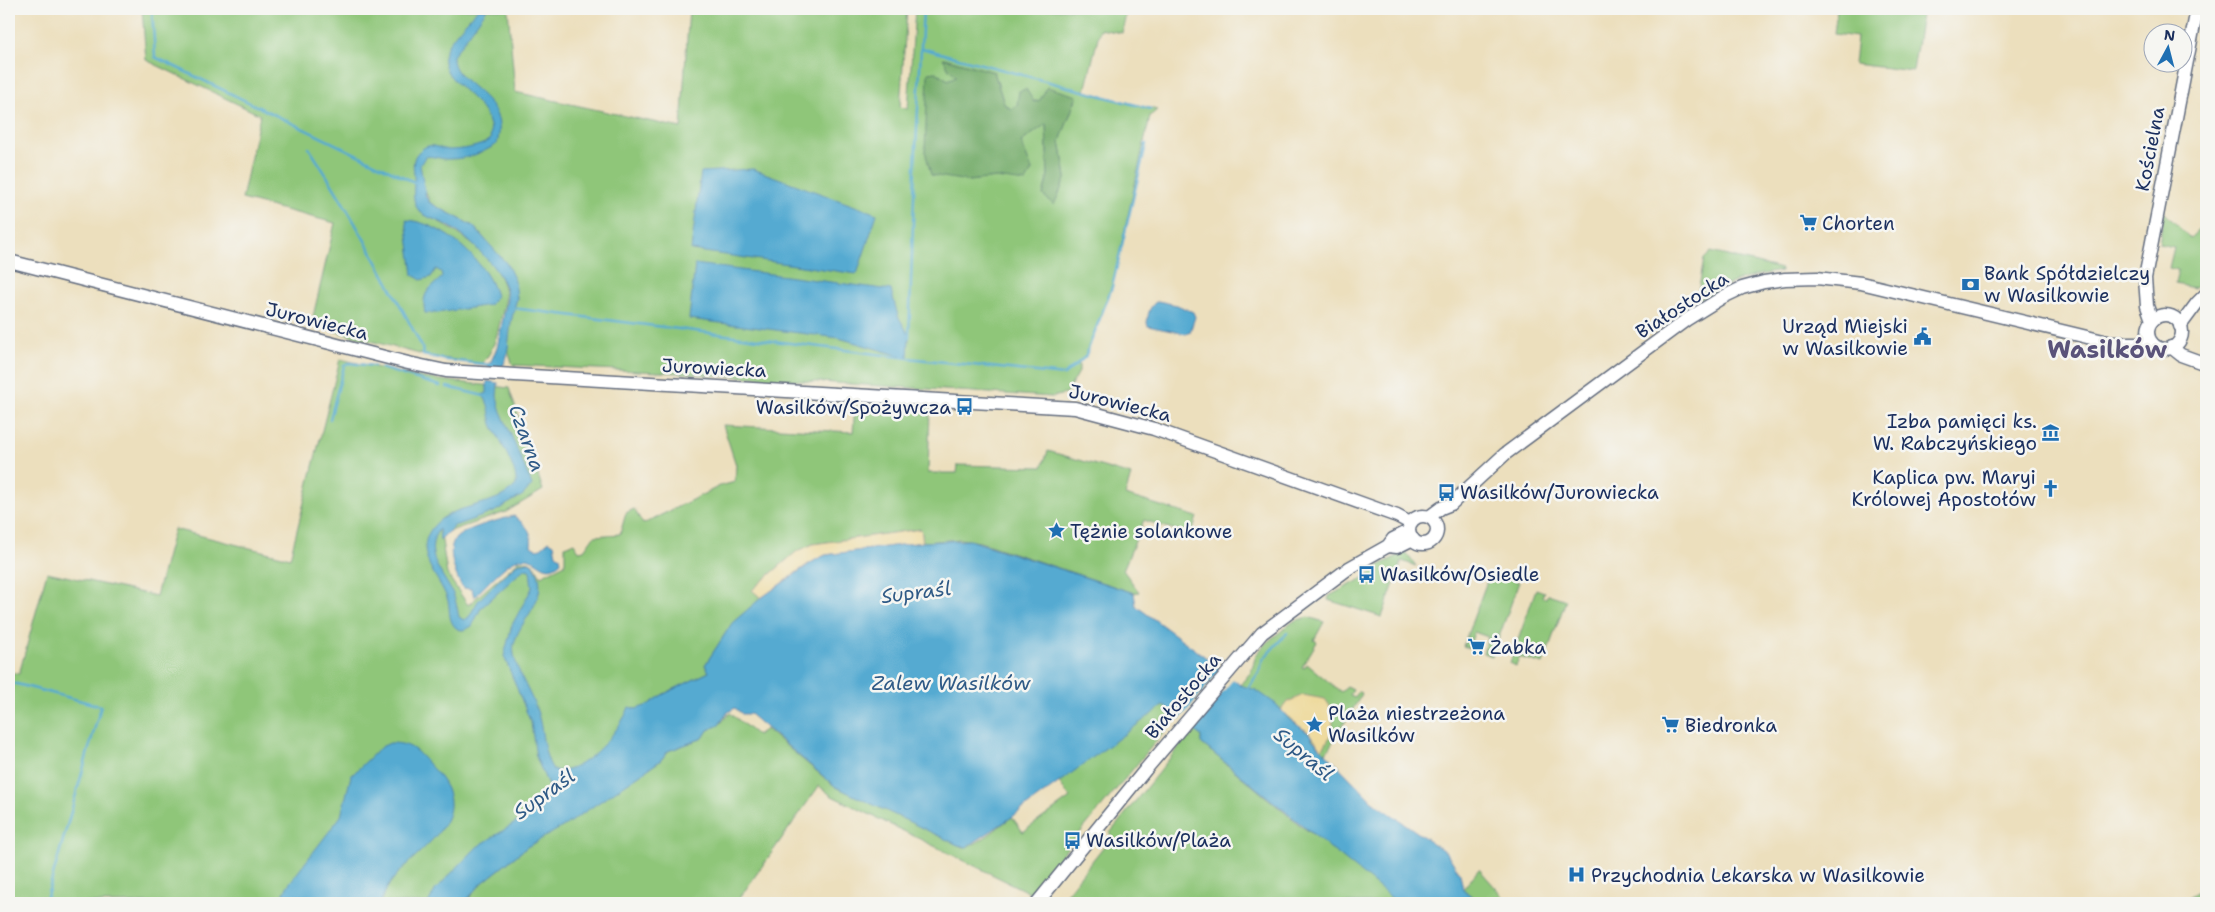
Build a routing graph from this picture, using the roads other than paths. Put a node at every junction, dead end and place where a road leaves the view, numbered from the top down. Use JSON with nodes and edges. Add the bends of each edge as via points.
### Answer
{"nodes":[{"id":1,"x":2196,"y":9,"type":"edge"},
{"id":2,"x":9,"y":261,"type":"edge"},
{"id":3,"x":2202,"y":298,"type":"edge"},
{"id":4,"x":2178,"y":322,"type":"junction"},
{"id":5,"x":2153,"y":328,"type":"junction"},
{"id":6,"x":2175,"y":344,"type":"junction"},
{"id":7,"x":2206,"y":364,"type":"edge"},
{"id":8,"x":1432,"y":522,"type":"junction"},
{"id":9,"x":1411,"y":531,"type":"junction"},
{"id":10,"x":1037,"y":903,"type":"edge"}],
"edges":[{"from":1,"to":5,"type":"street","name":"Kościelna","via":[[2145,278]]},
{"from":2,"to":9,"type":"street","name":"Jurowiecka","via":[[446,371],[1075,408],[1184,439],[1397,516]]},
{"from":3,"to":4,"type":"street"},
{"from":4,"to":5,"type":"street","via":[[2166,315]]},
{"from":4,"to":6,"type":"street","via":[[2182,333]]},
{"from":5,"to":6,"type":"street","via":[[2162,348]]},
{"from":5,"to":8,"type":"street","name":"Białostocka","via":[[2127,342],[2112,343],[1861,283],[1817,278],[1764,282],[1722,297],[1686,320],[1505,454],[1451,504],[1446,514]]},
{"from":6,"to":7,"type":"street","via":[[2181,355]]},
{"from":8,"to":9,"type":"street","via":[[1418,517]]},
{"from":8,"to":9,"type":"street","via":[[1435,536],[1428,543],[1418,542]]},
{"from":9,"to":10,"type":"street","name":"Białostocka","via":[[1397,547],[1388,546],[1349,568],[1262,632]]}]}
